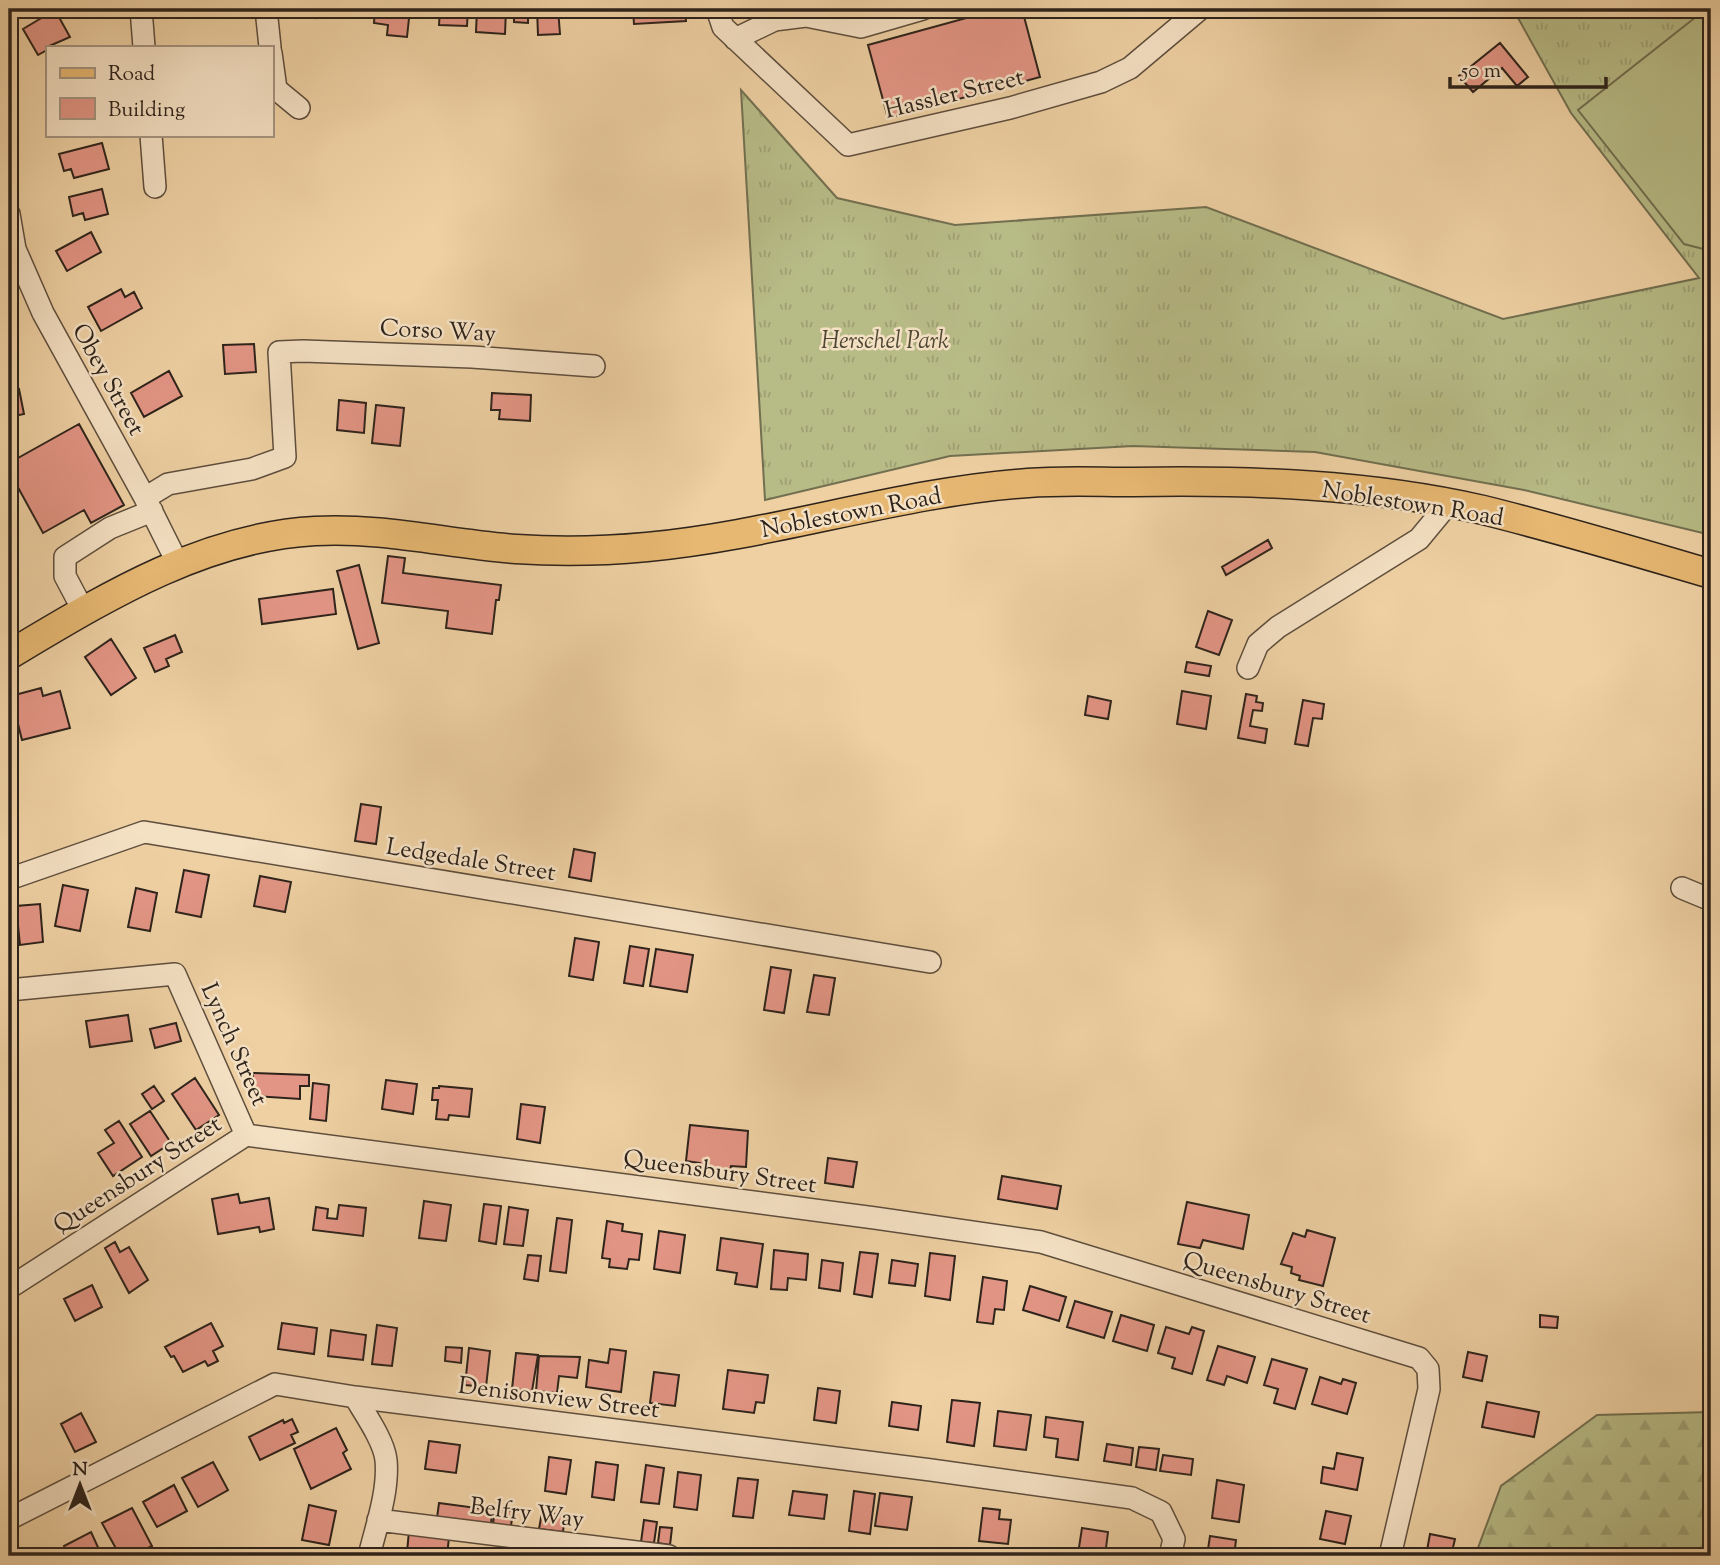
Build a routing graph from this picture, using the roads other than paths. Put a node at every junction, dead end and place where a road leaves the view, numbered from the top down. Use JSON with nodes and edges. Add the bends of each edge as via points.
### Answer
{"nodes":[{"id":1,"x":141,"y":9,"type":"edge"},
{"id":2,"x":266,"y":9,"type":"edge"},
{"id":3,"x":717,"y":9,"type":"edge"},
{"id":4,"x":799,"y":9,"type":"edge"},
{"id":5,"x":923,"y":9,"type":"edge"},
{"id":6,"x":1200,"y":9,"type":"edge"},
{"id":7,"x":774,"y":20,"type":"junction"},
{"id":8,"x":735,"y":39,"type":"junction"},
{"id":9,"x":144,"y":46,"type":"edge"},
{"id":10,"x":270,"y":46,"type":"edge"},
{"id":11,"x":273,"y":67,"type":"edge"},
{"id":12,"x":299,"y":107,"type":"dead end"},
{"id":13,"x":151,"y":136,"type":"edge"},
{"id":14,"x":155,"y":187,"type":"dead end"},
{"id":15,"x":9,"y":214,"type":"edge"},
{"id":16,"x":594,"y":366,"type":"dead end"},
{"id":17,"x":1448,"y":504,"type":"junction"},
{"id":18,"x":148,"y":505,"type":"junction"},
{"id":19,"x":178,"y":564,"type":"junction"},
{"id":20,"x":1711,"y":574,"type":"edge"},
{"id":21,"x":83,"y":610,"type":"junction"},
{"id":22,"x":9,"y":655,"type":"edge"},
{"id":23,"x":1248,"y":668,"type":"dead end"},
{"id":24,"x":9,"y":879,"type":"edge"},
{"id":25,"x":1682,"y":888,"type":"dead end"},
{"id":26,"x":1711,"y":900,"type":"edge"},
{"id":27,"x":930,"y":962,"type":"dead end"},
{"id":28,"x":9,"y":990,"type":"edge"},
{"id":29,"x":246,"y":1135,"type":"junction"},
{"id":30,"x":9,"y":1288,"type":"edge"},
{"id":31,"x":355,"y":1397,"type":"junction"},
{"id":32,"x":9,"y":1519,"type":"edge"},
{"id":33,"x":378,"y":1520,"type":"junction"},
{"id":34,"x":369,"y":1556,"type":"edge"},
{"id":35,"x":669,"y":1556,"type":"edge"},
{"id":36,"x":1170,"y":1556,"type":"edge"},
{"id":37,"x":1391,"y":1556,"type":"edge"}],
"edges":[{"from":1,"to":9,"type":"street"},
{"from":2,"to":10,"type":"street"},
{"from":3,"to":8,"type":"street","via":[[723,27]]},
{"from":4,"to":7,"type":"street"},
{"from":5,"to":7,"type":"street","via":[[861,27],[806,16]]},
{"from":6,"to":8,"type":"street","name":"Hassler Street","via":[[1130,68],[1101,82],[848,145]]},
{"from":7,"to":8,"type":"street"},
{"from":11,"to":12,"type":"street","via":[[276,89]]},
{"from":13,"to":14,"type":"street"},
{"from":15,"to":18,"type":"street","name":"Obey Street","via":[[15,249],[43,313]]},
{"from":16,"to":18,"type":"street","name":"Corso Way","via":[[472,356],[279,352],[285,457],[168,484]]},
{"from":17,"to":19,"type":"main road","name":"Noblestown Road","via":[[1290,484],[1029,483],[953,492],[648,547],[515,549],[418,536],[315,531],[240,542]]},
{"from":17,"to":20,"type":"main road","name":"Noblestown Road"},
{"from":17,"to":23,"type":"street","via":[[1419,540],[1278,627],[1258,644]]},
{"from":18,"to":19,"type":"street","name":"Obey Street"},
{"from":18,"to":21,"type":"street","via":[[65,557],[65,576]]},
{"from":19,"to":21,"type":"main road","name":"Noblestown Road"},
{"from":21,"to":22,"type":"main road","name":"Noblestown Road"},
{"from":24,"to":27,"type":"street","name":"Ledgedale Street","via":[[144,832]]},
{"from":25,"to":26,"type":"street"},
{"from":28,"to":29,"type":"street","name":"Lynch Street","via":[[175,974]]},
{"from":29,"to":30,"type":"street","name":"Queensbury Street"},
{"from":29,"to":37,"type":"street","name":"Queensbury Street","via":[[1041,1242],[1419,1358],[1428,1369],[1429,1389]]},
{"from":31,"to":32,"type":"street","name":"Denisonview Street","via":[[275,1384]]},
{"from":31,"to":33,"type":"street","via":[[386,1459]]},
{"from":31,"to":36,"type":"street","name":"Denisonview Street","via":[[1132,1498],[1161,1512],[1174,1539]]},
{"from":33,"to":34,"type":"street"},
{"from":33,"to":35,"type":"street","name":"Belfry Way"}]}
